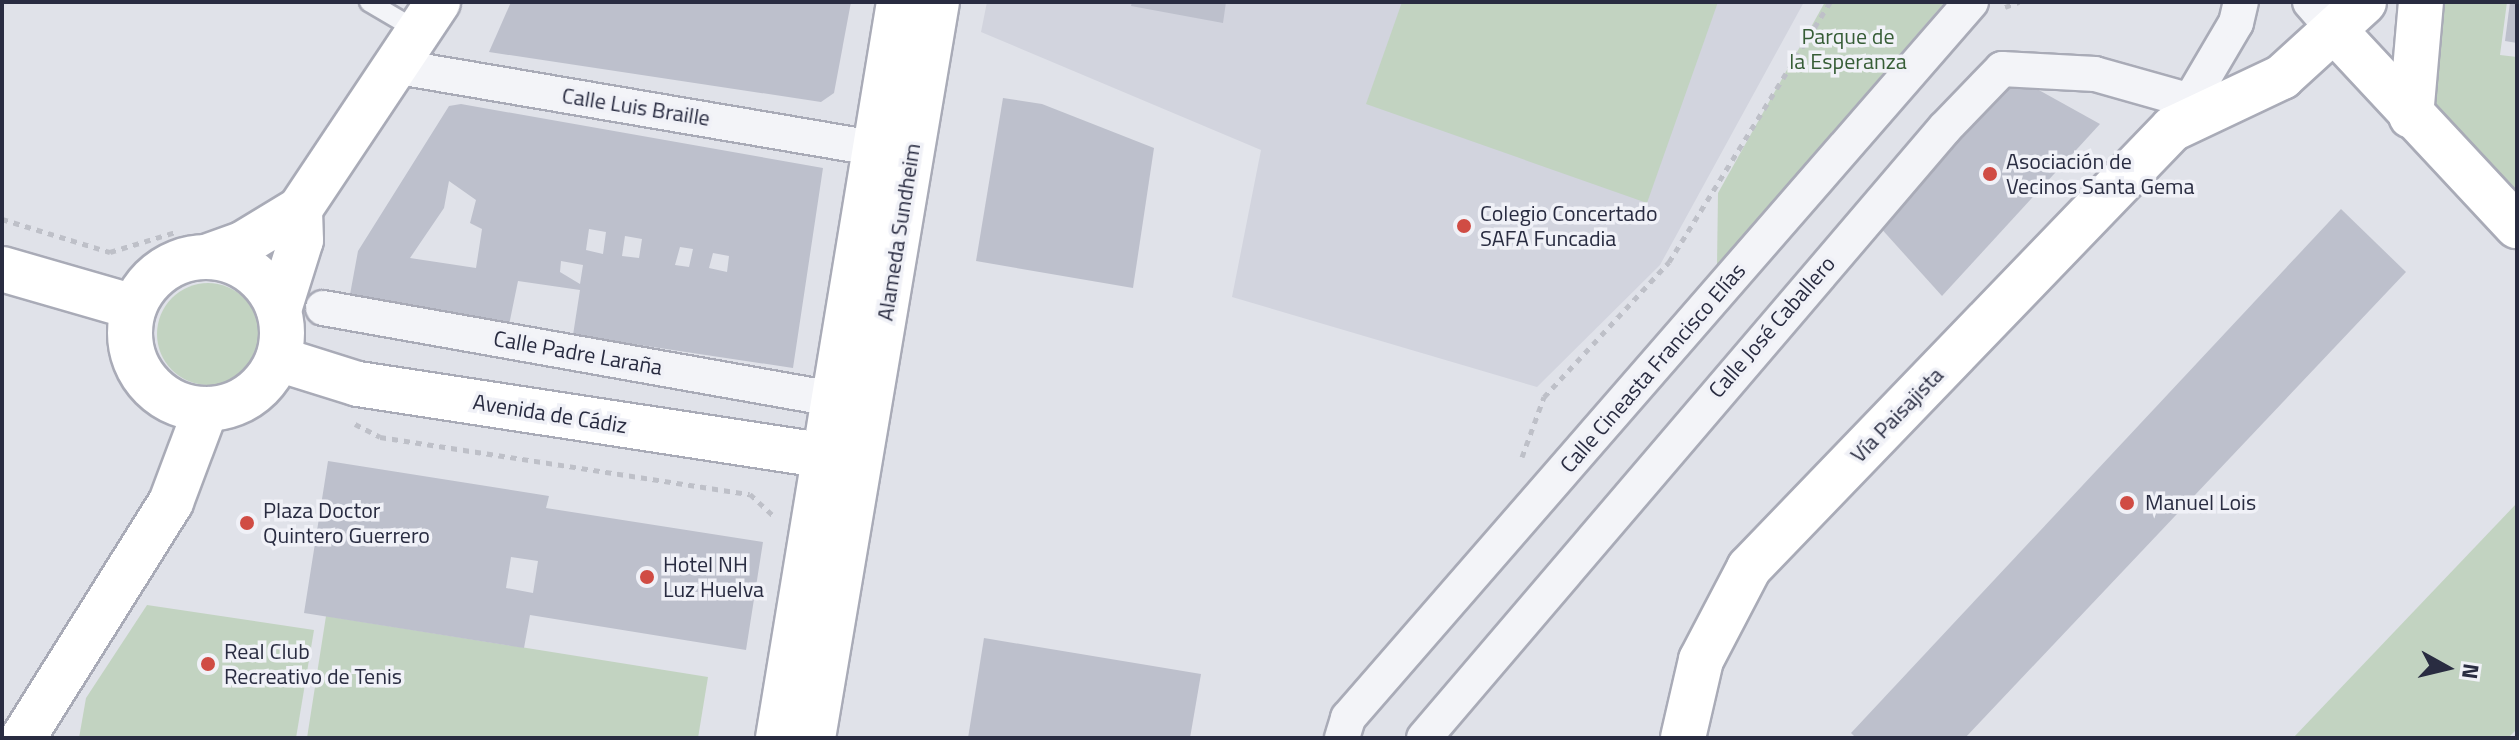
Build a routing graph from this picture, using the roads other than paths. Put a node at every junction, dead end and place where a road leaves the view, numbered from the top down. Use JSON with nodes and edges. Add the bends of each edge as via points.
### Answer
{"nodes":[{"id":1,"x":369,"y":2,"type":"edge"},
{"id":2,"x":899,"y":2,"type":"edge"},
{"id":3,"x":937,"y":2,"type":"edge"},
{"id":4,"x":1971,"y":2,"type":"edge"},
{"id":5,"x":2241,"y":2,"type":"edge"},
{"id":6,"x":2421,"y":2,"type":"edge"},
{"id":7,"x":2336,"y":12,"type":"edge"},
{"id":8,"x":419,"y":34,"type":"edge"},
{"id":9,"x":2182,"y":115,"type":"junction"},
{"id":10,"x":2411,"y":116,"type":"junction"},
{"id":11,"x":874,"y":148,"type":"junction"},
{"id":12,"x":300,"y":209,"type":"junction"},
{"id":13,"x":2517,"y":226,"type":"edge"},
{"id":14,"x":209,"y":256,"type":"junction"},
{"id":15,"x":2,"y":269,"type":"edge"},
{"id":16,"x":134,"y":307,"type":"junction"},
{"id":17,"x":323,"y":308,"type":"dead end"},
{"id":18,"x":279,"y":310,"type":"junction"},
{"id":19,"x":278,"y":359,"type":"junction"},
{"id":20,"x":833,"y":399,"type":"junction"},
{"id":21,"x":206,"y":409,"type":"junction"},
{"id":22,"x":842,"y":459,"type":"junction"},
{"id":23,"x":23,"y":738,"type":"edge"},
{"id":24,"x":778,"y":738,"type":"edge"},
{"id":25,"x":813,"y":738,"type":"edge"},
{"id":26,"x":1342,"y":738,"type":"edge"},
{"id":27,"x":1424,"y":738,"type":"edge"},
{"id":28,"x":1683,"y":738,"type":"edge"}],
"edges":[{"from":1,"to":8,"type":"lane"},
{"from":2,"to":11,"type":"street","name":"Alameda Sundheim"},
{"from":3,"to":22,"type":"street","name":"Alameda Sundheim"},
{"from":4,"to":26,"type":"street","name":"Calle Cineasta Francisco Elías","via":[[1348,718]]},
{"from":5,"to":9,"type":"street","via":[[2236,23]]},
{"from":6,"to":10,"type":"street"},
{"from":7,"to":9,"type":"street","via":[[2282,77]]},
{"from":7,"to":10,"type":"street"},
{"from":8,"to":11,"type":"street","name":"Calle Luis Braille"},
{"from":8,"to":12,"type":"street","via":[[361,112]]},
{"from":9,"to":27,"type":"street","name":"Calle José Caballero","via":[[2095,74],[2002,69],[1862,223]]},
{"from":9,"to":28,"type":"street","name":"Vía Paisajista","via":[[1749,568],[1701,660]]},
{"from":10,"to":13,"type":"street"},
{"from":11,"to":20,"type":"street","name":"Alameda Sundheim"},
{"from":12,"to":14,"type":"street","via":[[244,243]]},
{"from":12,"to":18,"type":"street","via":[[301,240]]},
{"from":14,"to":16,"type":"street","via":[[164,270]]},
{"from":14,"to":18,"type":"street","via":[[254,273]]},
{"from":15,"to":16,"type":"street"},
{"from":16,"to":21,"type":"street","via":[[134,355],[144,377],[182,405]]},
{"from":17,"to":20,"type":"street","name":"Calle Padre Laraña"},
{"from":18,"to":19,"type":"street"},
{"from":19,"to":21,"type":"street","via":[[253,393],[231,405]]},
{"from":19,"to":22,"type":"street","name":"Avenida de Cádiz","via":[[358,384]]},
{"from":20,"to":22,"type":"street","name":"Alameda Sundheim"},
{"from":21,"to":23,"type":"street","via":[[171,502]]},
{"from":22,"to":24,"type":"street","name":"Alameda Sundheim"},
{"from":22,"to":25,"type":"street","name":"Alameda Sundheim"}]}
